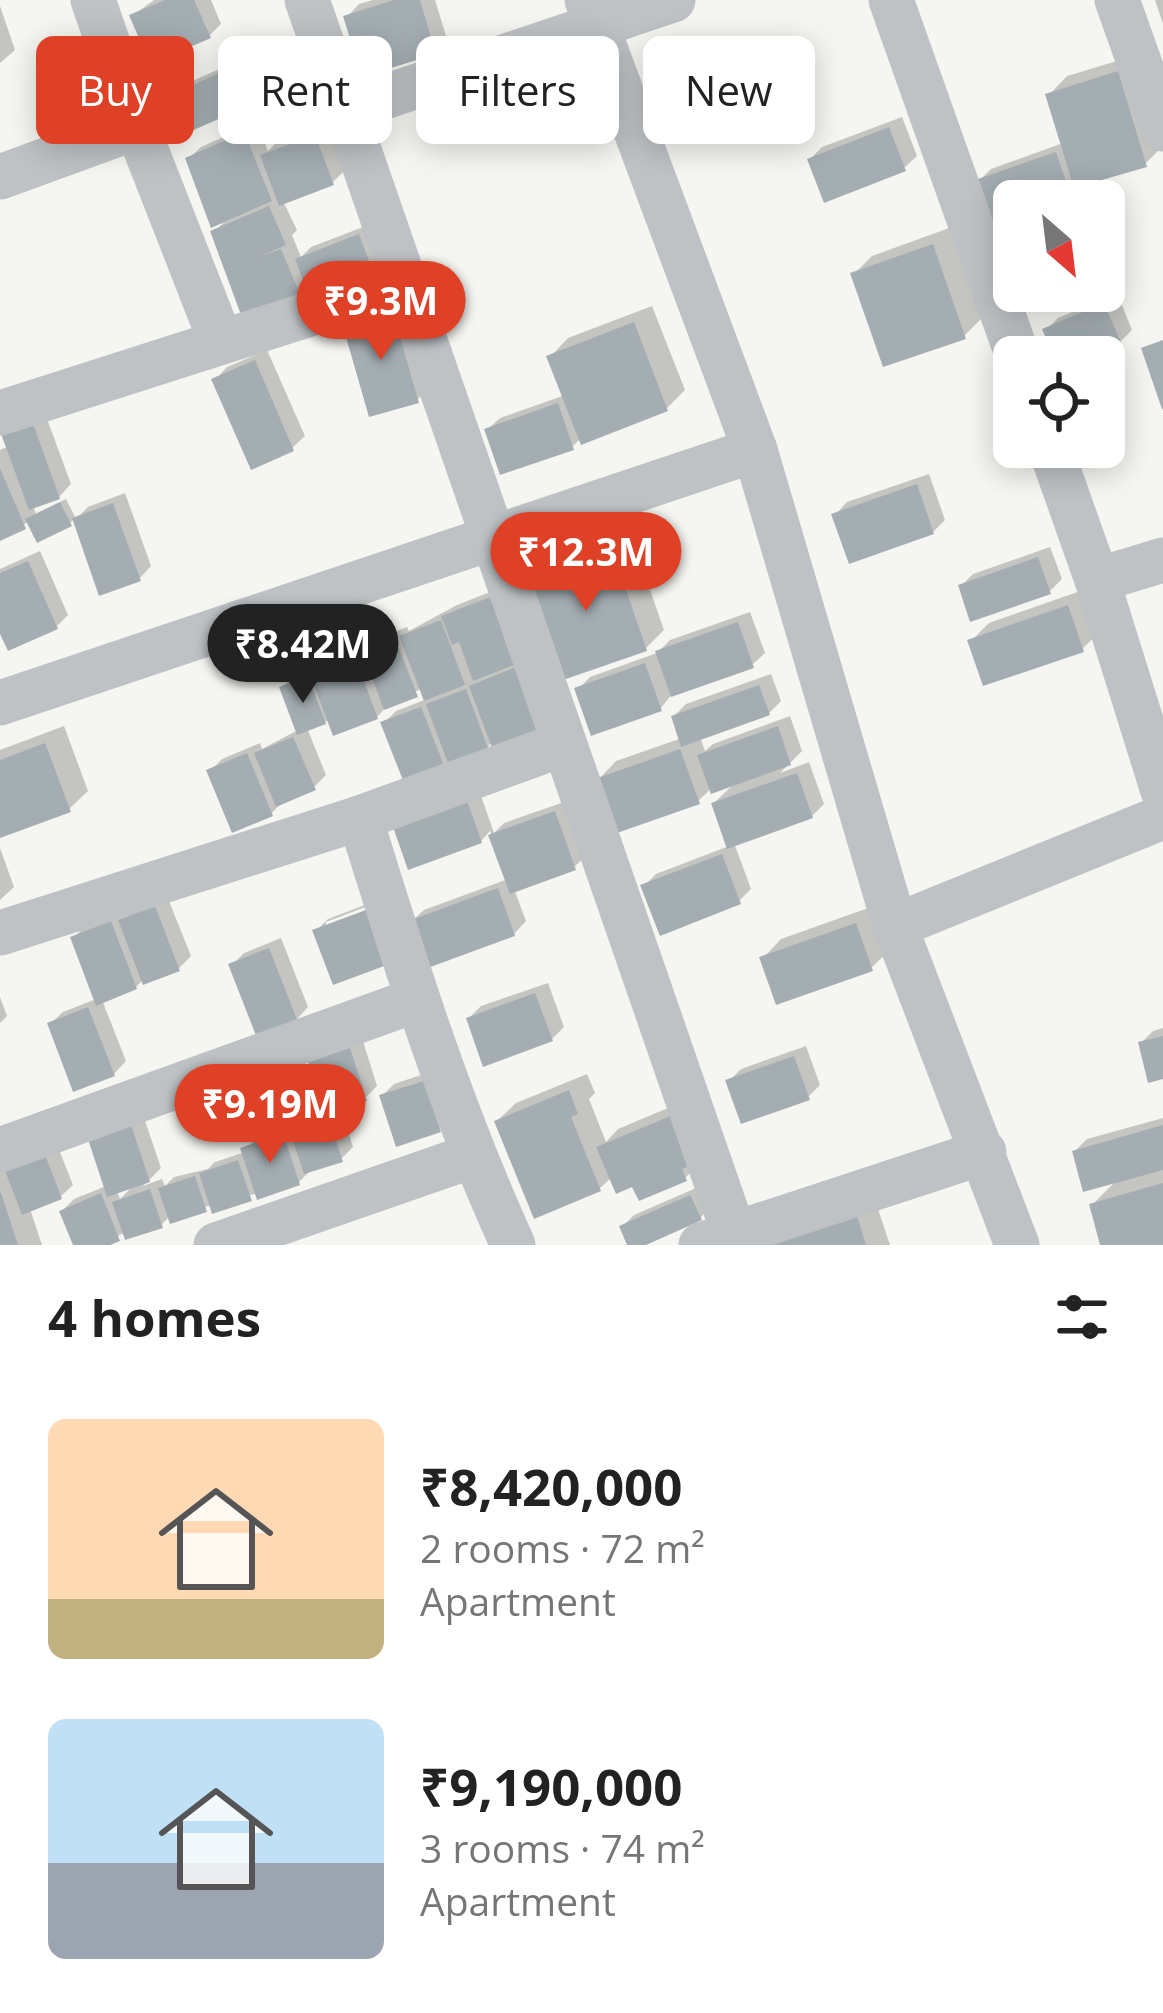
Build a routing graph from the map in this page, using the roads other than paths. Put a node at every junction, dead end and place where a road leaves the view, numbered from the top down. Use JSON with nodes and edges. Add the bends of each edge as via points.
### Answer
{"nodes":[{"id":1,"x":93,"y":0,"type":"edge"},
{"id":2,"x":307,"y":0,"type":"edge"},
{"id":3,"x":673,"y":0,"type":"edge"},
{"id":4,"x":891,"y":0,"type":"edge"},
{"id":5,"x":1117,"y":0,"type":"edge"},
{"id":6,"x":592,"y":12,"type":"edge"},
{"id":7,"x":105,"y":36,"type":"edge"},
{"id":8,"x":320,"y":36,"type":"edge"},
{"id":9,"x":392,"y":92,"type":"edge"},
{"id":10,"x":1161,"y":115,"type":"edge"},
{"id":11,"x":90,"y":144,"type":"edge"},
{"id":12,"x":144,"y":144,"type":"edge"},
{"id":13,"x":358,"y":144,"type":"edge"},
{"id":14,"x":0,"y":177,"type":"edge"},
{"id":15,"x":407,"y":283,"type":"junction"},
{"id":16,"x":1011,"y":336,"type":"edge"},
{"id":17,"x":221,"y":342,"type":"junction"},
{"id":18,"x":0,"y":413,"type":"edge"},
{"id":19,"x":755,"y":450,"type":"junction"},
{"id":20,"x":1057,"y":468,"type":"edge"},
{"id":21,"x":494,"y":535,"type":"junction"},
{"id":22,"x":1163,"y":560,"type":"edge"},
{"id":23,"x":1097,"y":580,"type":"junction"},
{"id":24,"x":3,"y":694,"type":"edge"},
{"id":25,"x":563,"y":744,"type":"junction"},
{"id":26,"x":1163,"y":791,"type":"edge"},
{"id":27,"x":1163,"y":817,"type":"edge"},
{"id":28,"x":360,"y":818,"type":"junction"},
{"id":29,"x":895,"y":926,"type":"junction"},
{"id":30,"x":0,"y":933,"type":"edge"},
{"id":31,"x":416,"y":1000,"type":"junction"},
{"id":32,"x":0,"y":1150,"type":"edge"},
{"id":33,"x":984,"y":1152,"type":"junction"},
{"id":34,"x":472,"y":1156,"type":"junction"},
{"id":35,"x":724,"y":1242,"type":"edge"},
{"id":36,"x":216,"y":1245,"type":"edge"},
{"id":37,"x":512,"y":1245,"type":"edge"},
{"id":38,"x":1017,"y":1245,"type":"edge"}],
"edges":[{"from":1,"to":7,"type":"street"},
{"from":2,"to":8,"type":"street"},
{"from":3,"to":6,"type":"street"},
{"from":4,"to":16,"type":"street"},
{"from":5,"to":10,"type":"street"},
{"from":6,"to":9,"type":"street"},
{"from":6,"to":19,"type":"street"},
{"from":11,"to":14,"type":"street"},
{"from":12,"to":17,"type":"street"},
{"from":13,"to":15,"type":"street"},
{"from":15,"to":17,"type":"street"},
{"from":15,"to":21,"type":"street"},
{"from":17,"to":18,"type":"street"},
{"from":19,"to":21,"type":"street"},
{"from":19,"to":29,"type":"street"},
{"from":20,"to":23,"type":"street"},
{"from":21,"to":24,"type":"street"},
{"from":21,"to":25,"type":"street"},
{"from":22,"to":23,"type":"street"},
{"from":23,"to":26,"type":"street"},
{"from":25,"to":28,"type":"street"},
{"from":25,"to":35,"type":"street"},
{"from":27,"to":29,"type":"street"},
{"from":28,"to":30,"type":"street"},
{"from":28,"to":31,"type":"street"},
{"from":29,"to":33,"type":"street"},
{"from":31,"to":32,"type":"street"},
{"from":31,"to":34,"type":"street"},
{"from":33,"to":35,"type":"street"},
{"from":33,"to":38,"type":"street"},
{"from":34,"to":36,"type":"street"},
{"from":34,"to":37,"type":"street"}]}
